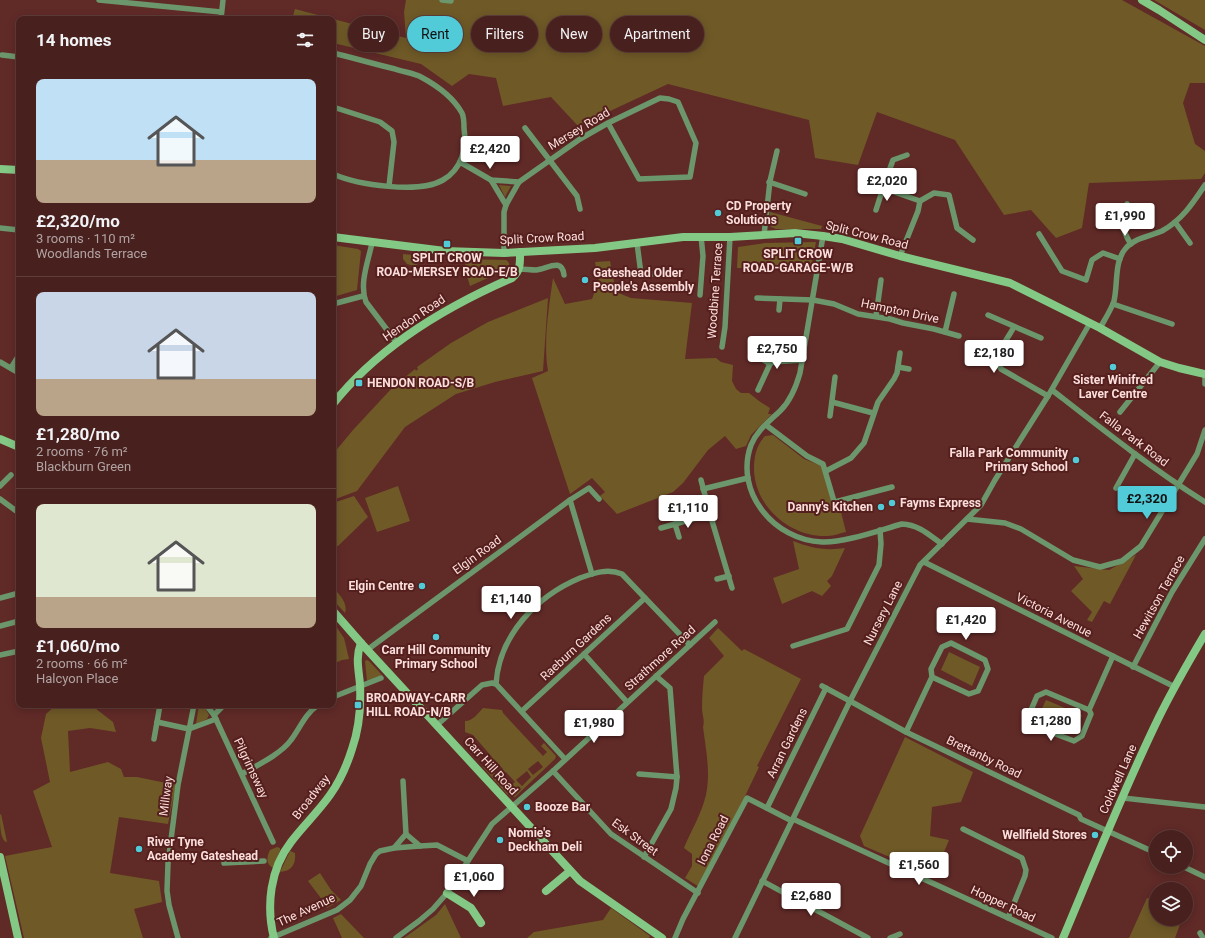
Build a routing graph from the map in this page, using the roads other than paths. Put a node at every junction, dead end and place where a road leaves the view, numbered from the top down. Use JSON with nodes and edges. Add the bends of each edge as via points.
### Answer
{"nodes":[{"id":1,"x":99,"y":0,"type":"edge"},
{"id":2,"x":223,"y":0,"type":"edge"},
{"id":3,"x":442,"y":0,"type":"edge"},
{"id":4,"x":1142,"y":0,"type":"edge"},
{"id":5,"x":451,"y":1,"type":"dead end"},
{"id":6,"x":222,"y":12,"type":"junction"},
{"id":7,"x":221,"y":16,"type":"edge"},
{"id":8,"x":1205,"y":40,"type":"edge"},
{"id":9,"x":336,"y":54,"type":"edge"},
{"id":10,"x":2,"y":55,"type":"dead end"},
{"id":11,"x":16,"y":57,"type":"edge"},
{"id":12,"x":336,"y":109,"type":"edge"},
{"id":13,"x":608,"y":123,"type":"junction"},
{"id":14,"x":525,"y":128,"type":"dead end"},
{"id":15,"x":777,"y":151,"type":"dead end"},
{"id":16,"x":908,"y":156,"type":"dead end"},
{"id":17,"x":550,"y":160,"type":"junction"},
{"id":18,"x":460,"y":162,"type":"junction"},
{"id":19,"x":0,"y":169,"type":"edge"},
{"id":20,"x":16,"y":170,"type":"edge"},
{"id":21,"x":336,"y":175,"type":"edge"},
{"id":22,"x":491,"y":180,"type":"junction"},
{"id":23,"x":519,"y":182,"type":"junction"},
{"id":24,"x":770,"y":182,"type":"junction"},
{"id":25,"x":1205,"y":184,"type":"edge"},
{"id":26,"x":389,"y":186,"type":"junction"},
{"id":27,"x":882,"y":188,"type":"junction"},
{"id":28,"x":1203,"y":191,"type":"edge"},
{"id":29,"x":805,"y":194,"type":"dead end"},
{"id":30,"x":920,"y":201,"type":"junction"},
{"id":31,"x":1127,"y":204,"type":"dead end"},
{"id":32,"x":506,"y":205,"type":"junction"},
{"id":33,"x":580,"y":209,"type":"dead end"},
{"id":34,"x":876,"y":210,"type":"dead end"},
{"id":35,"x":1174,"y":222,"type":"junction"},
{"id":36,"x":0,"y":228,"type":"edge"},
{"id":37,"x":16,"y":230,"type":"edge"},
{"id":38,"x":1039,"y":234,"type":"dead end"},
{"id":39,"x":764,"y":235,"type":"junction"},
{"id":40,"x":701,"y":236,"type":"junction"},
{"id":41,"x":823,"y":236,"type":"junction"},
{"id":42,"x":336,"y":237,"type":"edge"},
{"id":43,"x":730,"y":237,"type":"junction"},
{"id":44,"x":973,"y":240,"type":"dead end"},
{"id":45,"x":372,"y":243,"type":"junction"},
{"id":46,"x":637,"y":243,"type":"junction"},
{"id":47,"x":1190,"y":243,"type":"dead end"},
{"id":48,"x":1131,"y":244,"type":"junction"},
{"id":49,"x":520,"y":252,"type":"junction"},
{"id":50,"x":504,"y":253,"type":"junction"},
{"id":51,"x":900,"y":256,"type":"junction"},
{"id":52,"x":1120,"y":259,"type":"junction"},
{"id":53,"x":519,"y":269,"type":"junction"},
{"id":54,"x":632,"y":273,"type":"dead end"},
{"id":55,"x":640,"y":274,"type":"junction"},
{"id":56,"x":655,"y":274,"type":"dead end"},
{"id":57,"x":564,"y":275,"type":"dead end"},
{"id":58,"x":881,"y":280,"type":"dead end"},
{"id":59,"x":954,"y":294,"type":"dead end"},
{"id":60,"x":700,"y":295,"type":"dead end"},
{"id":61,"x":363,"y":296,"type":"junction"},
{"id":62,"x":757,"y":298,"type":"dead end"},
{"id":63,"x":780,"y":299,"type":"junction"},
{"id":64,"x":813,"y":300,"type":"junction"},
{"id":65,"x":336,"y":303,"type":"edge"},
{"id":66,"x":1113,"y":304,"type":"junction"},
{"id":67,"x":779,"y":310,"type":"dead end"},
{"id":68,"x":988,"y":315,"type":"dead end"},
{"id":69,"x":876,"y":316,"type":"junction"},
{"id":70,"x":1090,"y":323,"type":"junction"},
{"id":71,"x":1172,"y":324,"type":"dead end"},
{"id":72,"x":1014,"y":327,"type":"junction"},
{"id":73,"x":1100,"y":328,"type":"junction"},
{"id":74,"x":945,"y":332,"type":"junction"},
{"id":75,"x":959,"y":336,"type":"dead end"},
{"id":76,"x":1040,"y":338,"type":"dead end"},
{"id":77,"x":397,"y":343,"type":"junction"},
{"id":78,"x":722,"y":347,"type":"dead end"},
{"id":79,"x":900,"y":353,"type":"dead end"},
{"id":80,"x":762,"y":359,"type":"dead end"},
{"id":81,"x":16,"y":360,"type":"edge"},
{"id":82,"x":803,"y":360,"type":"junction"},
{"id":83,"x":0,"y":362,"type":"edge"},
{"id":84,"x":1160,"y":362,"type":"junction"},
{"id":85,"x":770,"y":364,"type":"junction"},
{"id":86,"x":898,"y":367,"type":"junction"},
{"id":87,"x":11,"y":368,"type":"junction"},
{"id":88,"x":909,"y":368,"type":"dead end"},
{"id":89,"x":16,"y":371,"type":"edge"},
{"id":90,"x":1205,"y":374,"type":"edge"},
{"id":91,"x":835,"y":377,"type":"dead end"},
{"id":92,"x":1205,"y":384,"type":"edge"},
{"id":93,"x":758,"y":390,"type":"dead end"},
{"id":94,"x":1052,"y":390,"type":"junction"},
{"id":95,"x":1048,"y":396,"type":"junction"},
{"id":96,"x":336,"y":400,"type":"edge"},
{"id":97,"x":832,"y":402,"type":"junction"},
{"id":98,"x":1120,"y":412,"type":"dead end"},
{"id":99,"x":873,"y":413,"type":"junction"},
{"id":100,"x":830,"y":416,"type":"dead end"},
{"id":101,"x":766,"y":425,"type":"junction"},
{"id":102,"x":1205,"y":430,"type":"edge"},
{"id":103,"x":0,"y":439,"type":"edge"},
{"id":104,"x":16,"y":446,"type":"edge"},
{"id":105,"x":1135,"y":454,"type":"junction"},
{"id":106,"x":826,"y":471,"type":"junction"},
{"id":107,"x":11,"y":475,"type":"dead end"},
{"id":108,"x":748,"y":478,"type":"junction"},
{"id":109,"x":701,"y":480,"type":"dead end"},
{"id":110,"x":0,"y":486,"type":"edge"},
{"id":111,"x":1178,"y":486,"type":"junction"},
{"id":112,"x":892,"y":487,"type":"dead end"},
{"id":113,"x":1116,"y":488,"type":"dead end"},
{"id":114,"x":703,"y":490,"type":"junction"},
{"id":115,"x":0,"y":499,"type":"edge"},
{"id":116,"x":599,"y":499,"type":"dead end"},
{"id":117,"x":570,"y":500,"type":"junction"},
{"id":118,"x":1205,"y":502,"type":"edge"},
{"id":119,"x":16,"y":511,"type":"edge"},
{"id":120,"x":710,"y":514,"type":"junction"},
{"id":121,"x":967,"y":519,"type":"junction"},
{"id":122,"x":675,"y":524,"type":"junction"},
{"id":123,"x":661,"y":528,"type":"dead end"},
{"id":124,"x":880,"y":530,"type":"junction"},
{"id":125,"x":679,"y":536,"type":"dead end"},
{"id":126,"x":1205,"y":539,"type":"edge"},
{"id":127,"x":942,"y":544,"type":"junction"},
{"id":128,"x":924,"y":562,"type":"junction"},
{"id":129,"x":592,"y":574,"type":"junction"},
{"id":130,"x":729,"y":576,"type":"junction"},
{"id":131,"x":717,"y":579,"type":"dead end"},
{"id":132,"x":732,"y":588,"type":"dead end"},
{"id":133,"x":16,"y":594,"type":"edge"},
{"id":134,"x":0,"y":598,"type":"edge"},
{"id":135,"x":645,"y":598,"type":"junction"},
{"id":136,"x":336,"y":614,"type":"edge"},
{"id":137,"x":16,"y":622,"type":"edge"},
{"id":138,"x":715,"y":622,"type":"dead end"},
{"id":139,"x":0,"y":626,"type":"edge"},
{"id":140,"x":1205,"y":634,"type":"edge"},
{"id":141,"x":361,"y":643,"type":"junction"},
{"id":142,"x":690,"y":645,"type":"junction"},
{"id":143,"x":793,"y":646,"type":"dead end"},
{"id":144,"x":367,"y":650,"type":"junction"},
{"id":145,"x":16,"y":652,"type":"edge"},
{"id":146,"x":584,"y":654,"type":"junction"},
{"id":147,"x":0,"y":655,"type":"edge"},
{"id":148,"x":1113,"y":656,"type":"junction"},
{"id":149,"x":1133,"y":667,"type":"junction"},
{"id":150,"x":656,"y":676,"type":"junction"},
{"id":151,"x":932,"y":677,"type":"junction"},
{"id":152,"x":381,"y":678,"type":"dead end"},
{"id":153,"x":496,"y":684,"type":"junction"},
{"id":154,"x":360,"y":686,"type":"junction"},
{"id":155,"x":824,"y":687,"type":"joint"},
{"id":156,"x":1175,"y":687,"type":"junction"},
{"id":157,"x":336,"y":696,"type":"edge"},
{"id":158,"x":850,"y":700,"type":"junction"},
{"id":159,"x":627,"y":702,"type":"junction"},
{"id":160,"x":160,"y":708,"type":"edge"},
{"id":161,"x":193,"y":708,"type":"edge"},
{"id":162,"x":208,"y":708,"type":"edge"},
{"id":163,"x":222,"y":708,"type":"edge"},
{"id":164,"x":313,"y":708,"type":"edge"},
{"id":165,"x":1089,"y":710,"type":"junction"},
{"id":166,"x":522,"y":711,"type":"junction"},
{"id":167,"x":215,"y":717,"type":"junction"},
{"id":168,"x":158,"y":722,"type":"junction"},
{"id":169,"x":437,"y":726,"type":"junction"},
{"id":170,"x":189,"y":728,"type":"junction"},
{"id":171,"x":906,"y":732,"type":"junction"},
{"id":172,"x":154,"y":739,"type":"dead end"},
{"id":173,"x":565,"y":759,"type":"junction"},
{"id":174,"x":553,"y":771,"type":"junction"},
{"id":175,"x":242,"y":774,"type":"junction"},
{"id":176,"x":639,"y":774,"type":"dead end"},
{"id":177,"x":677,"y":777,"type":"junction"},
{"id":178,"x":403,"y":782,"type":"dead end"},
{"id":179,"x":1123,"y":798,"type":"junction"},
{"id":180,"x":511,"y":807,"type":"junction"},
{"id":181,"x":1205,"y":807,"type":"edge"},
{"id":182,"x":767,"y":808,"type":"junction"},
{"id":183,"x":792,"y":820,"type":"junction"},
{"id":184,"x":963,"y":829,"type":"dead end"},
{"id":185,"x":1108,"y":831,"type":"junction"},
{"id":186,"x":406,"y":834,"type":"junction"},
{"id":187,"x":272,"y":842,"type":"dead end"},
{"id":188,"x":420,"y":846,"type":"junction"},
{"id":189,"x":394,"y":848,"type":"junction"},
{"id":190,"x":1149,"y":850,"type":"edge"},
{"id":191,"x":644,"y":856,"type":"junction"},
{"id":192,"x":0,"y":857,"type":"edge"},
{"id":193,"x":264,"y":861,"type":"dead end"},
{"id":194,"x":468,"y":861,"type":"junction"},
{"id":195,"x":224,"y":863,"type":"dead end"},
{"id":196,"x":570,"y":871,"type":"junction"},
{"id":197,"x":1193,"y":871,"type":"edge"},
{"id":198,"x":1205,"y":876,"type":"edge"},
{"id":199,"x":762,"y":881,"type":"junction"},
{"id":200,"x":546,"y":891,"type":"dead end"},
{"id":201,"x":446,"y":893,"type":"junction"},
{"id":202,"x":698,"y":893,"type":"junction"},
{"id":203,"x":1008,"y":918,"type":"junction"},
{"id":204,"x":481,"y":923,"type":"dead end"},
{"id":205,"x":900,"y":934,"type":"dead end"},
{"id":206,"x":18,"y":938,"type":"edge"},
{"id":207,"x":178,"y":938,"type":"edge"},
{"id":208,"x":273,"y":938,"type":"edge"},
{"id":209,"x":396,"y":938,"type":"edge"},
{"id":210,"x":662,"y":938,"type":"edge"},
{"id":211,"x":675,"y":938,"type":"edge"},
{"id":212,"x":735,"y":938,"type":"edge"},
{"id":213,"x":868,"y":938,"type":"edge"},
{"id":214,"x":890,"y":938,"type":"edge"},
{"id":215,"x":1052,"y":938,"type":"edge"},
{"id":216,"x":1063,"y":938,"type":"edge"}],
"edges":[{"from":1,"to":6,"type":"street"},
{"from":2,"to":6,"type":"street"},
{"from":3,"to":5,"type":"street"},
{"from":4,"to":8,"type":"street"},
{"from":6,"to":7,"type":"street"},
{"from":9,"to":18,"type":"street","via":[[420,76],[451,99],[462,114],[465,133],[464,153]]},
{"from":10,"to":11,"type":"street"},
{"from":12,"to":26,"type":"street","via":[[380,122],[392,131],[394,142]]},
{"from":13,"to":13,"type":"street","name":"Mersey Road","via":[[639,179],[690,177],[696,144],[678,102],[660,98]]},
{"from":13,"to":17,"type":"street","name":"Mersey Road"},
{"from":14,"to":17,"type":"street"},
{"from":15,"to":24,"type":"street"},
{"from":16,"to":27,"type":"street","via":[[893,160]]},
{"from":17,"to":23,"type":"street","name":"Mersey Road"},
{"from":17,"to":33,"type":"street","via":[[577,196]]},
{"from":18,"to":22,"type":"street"},
{"from":18,"to":26,"type":"street","via":[[443,180],[429,186]]},
{"from":19,"to":20,"type":"street"},
{"from":21,"to":26,"type":"street"},
{"from":22,"to":23,"type":"street"},
{"from":22,"to":32,"type":"street"},
{"from":23,"to":32,"type":"street","name":"Mersey Road"},
{"from":24,"to":29,"type":"street"},
{"from":24,"to":39,"type":"street"},
{"from":25,"to":28,"type":"street"},
{"from":27,"to":30,"type":"street"},
{"from":27,"to":34,"type":"street"},
{"from":28,"to":35,"type":"street"},
{"from":30,"to":44,"type":"street","via":[[934,193],[949,195],[957,228]]},
{"from":30,"to":51,"type":"street"},
{"from":31,"to":48,"type":"street","via":[[1123,229]]},
{"from":32,"to":50,"type":"street","name":"Mersey Road"},
{"from":35,"to":47,"type":"street"},
{"from":35,"to":48,"type":"street","via":[[1162,231]]},
{"from":36,"to":37,"type":"street"},
{"from":38,"to":52,"type":"street","via":[[1062,271],[1086,280],[1092,260],[1098,256],[1104,253]]},
{"from":39,"to":41,"type":"street","name":"Split Crow Road","via":[[795,233]]},
{"from":39,"to":43,"type":"street","name":"Split Crow Road"},
{"from":40,"to":43,"type":"street","name":"Split Crow Road"},
{"from":40,"to":46,"type":"street","name":"Split Crow Road"},
{"from":40,"to":60,"type":"street","via":[[703,256]]},
{"from":41,"to":51,"type":"street","name":"Split Crow Road"},
{"from":41,"to":64,"type":"street"},
{"from":42,"to":45,"type":"street","name":"Split Crow Road"},
{"from":43,"to":78,"type":"street","name":"Woodbine Terrace"},
{"from":45,"to":50,"type":"street","name":"Split Crow Road","via":[[445,251]]},
{"from":45,"to":61,"type":"street","via":[[362,287]]},
{"from":46,"to":49,"type":"street","name":"Split Crow Road"},
{"from":46,"to":55,"type":"street"},
{"from":48,"to":52,"type":"street"},
{"from":49,"to":50,"type":"street","name":"Split Crow Road"},
{"from":49,"to":53,"type":"street"},
{"from":51,"to":70,"type":"street","name":"Split Crow Road","via":[[1010,283]]},
{"from":52,"to":66,"type":"street"},
{"from":53,"to":57,"type":"street","via":[[536,270],[555,265],[561,266]]},
{"from":53,"to":77,"type":"street","name":"Hendon Road","via":[[512,278],[475,294],[431,318]]},
{"from":54,"to":55,"type":"street"},
{"from":55,"to":56,"type":"street"},
{"from":58,"to":69,"type":"street"},
{"from":59,"to":74,"type":"street"},
{"from":61,"to":65,"type":"street"},
{"from":61,"to":77,"type":"street"},
{"from":62,"to":63,"type":"street","name":"Hampton Drive"},
{"from":63,"to":64,"type":"street","name":"Hampton Drive"},
{"from":63,"to":67,"type":"street"},
{"from":64,"to":69,"type":"street","name":"Hampton Drive","via":[[834,304],[858,314]]},
{"from":64,"to":82,"type":"street"},
{"from":66,"to":71,"type":"street"},
{"from":66,"to":73,"type":"street"},
{"from":68,"to":72,"type":"street"},
{"from":69,"to":74,"type":"street","name":"Hampton Drive"},
{"from":70,"to":73,"type":"street","name":"Split Crow Road"},
{"from":70,"to":94,"type":"street","name":"Nursery Lane"},
{"from":72,"to":76,"type":"street"},
{"from":72,"to":95,"type":"street","via":[[998,356],[999,366]]},
{"from":73,"to":84,"type":"street","name":"Split Crow Road"},
{"from":74,"to":75,"type":"street","name":"Hampton Drive"},
{"from":77,"to":96,"type":"street","name":"Hendon Road","via":[[375,360]]},
{"from":79,"to":86,"type":"street"},
{"from":80,"to":85,"type":"street"},
{"from":81,"to":87,"type":"street"},
{"from":82,"to":85,"type":"street","via":[[777,361]]},
{"from":82,"to":101,"type":"street","via":[[797,384],[788,400]]},
{"from":83,"to":87,"type":"street"},
{"from":84,"to":90,"type":"street","name":"Split Crow Road"},
{"from":84,"to":98,"type":"street"},
{"from":85,"to":93,"type":"street"},
{"from":86,"to":88,"type":"street"},
{"from":86,"to":99,"type":"street","via":[[894,380],[882,395]]},
{"from":87,"to":89,"type":"street"},
{"from":90,"to":92,"type":"street"},
{"from":91,"to":97,"type":"street"},
{"from":94,"to":95,"type":"street","name":"Nursery Lane"},
{"from":94,"to":105,"type":"street","name":"Falla Park Road"},
{"from":95,"to":121,"type":"street","name":"Nursery Lane","via":[[981,506]]},
{"from":97,"to":99,"type":"street"},
{"from":97,"to":100,"type":"street"},
{"from":99,"to":106,"type":"street","via":[[867,436],[860,448],[851,458]]},
{"from":101,"to":106,"type":"street","via":[[807,456],[820,462]]},
{"from":101,"to":108,"type":"street","via":[[755,437],[748,454]]},
{"from":102,"to":111,"type":"street","via":[[1197,454]]},
{"from":103,"to":104,"type":"street"},
{"from":105,"to":111,"type":"street","name":"Falla Park Road"},
{"from":105,"to":113,"type":"street"},
{"from":106,"to":112,"type":"street","via":[[836,505]]},
{"from":107,"to":110,"type":"street"},
{"from":108,"to":114,"type":"street"},
{"from":108,"to":124,"type":"street","via":[[751,490],[763,512],[774,524],[792,535],[822,542]]},
{"from":109,"to":114,"type":"street"},
{"from":111,"to":118,"type":"street","name":"Falla Park Road"},
{"from":111,"to":121,"type":"street","via":[[1141,546],[1122,561],[1100,567],[1072,560],[1005,522]]},
{"from":114,"to":120,"type":"street"},
{"from":115,"to":119,"type":"street"},
{"from":116,"to":117,"type":"street","name":"Elgin Road","via":[[589,488]]},
{"from":117,"to":129,"type":"street"},
{"from":117,"to":144,"type":"street","name":"Elgin Road"},
{"from":120,"to":122,"type":"street"},
{"from":120,"to":130,"type":"street"},
{"from":121,"to":127,"type":"street","name":"Nursery Lane"},
{"from":122,"to":123,"type":"street"},
{"from":122,"to":125,"type":"street"},
{"from":124,"to":127,"type":"street","via":[[902,524],[914,525]]},
{"from":124,"to":143,"type":"street","via":[[879,565],[846,629]]},
{"from":126,"to":149,"type":"street","name":"Hewitson Terrace","via":[[1172,592]]},
{"from":127,"to":128,"type":"street","name":"Nursery Lane"},
{"from":128,"to":148,"type":"street","name":"Victoria Avenue"},
{"from":128,"to":158,"type":"street","name":"Nursery Lane","via":[[920,565]]},
{"from":129,"to":135,"type":"street","via":[[613,571],[622,574]]},
{"from":129,"to":153,"type":"street","via":[[546,596],[524,618],[516,628],[499,664]]},
{"from":130,"to":131,"type":"street"},
{"from":130,"to":132,"type":"street"},
{"from":133,"to":134,"type":"street"},
{"from":135,"to":142,"type":"street"},
{"from":135,"to":146,"type":"street","name":"Raeburn Gardens"},
{"from":136,"to":141,"type":"street","name":"Carr Hill Road"},
{"from":137,"to":139,"type":"street"},
{"from":138,"to":142,"type":"street","name":"Strathmore Road"},
{"from":140,"to":156,"type":"street","name":"Coldwell Lane"},
{"from":141,"to":144,"type":"street","name":"Carr Hill Road"},
{"from":141,"to":154,"type":"street","name":"Broadway","via":[[357,653]]},
{"from":142,"to":150,"type":"street","name":"Strathmore Road"},
{"from":144,"to":169,"type":"street","name":"Carr Hill Road"},
{"from":145,"to":147,"type":"street"},
{"from":146,"to":159,"type":"street"},
{"from":146,"to":166,"type":"street","name":"Raeburn Gardens"},
{"from":148,"to":149,"type":"street","name":"Victoria Avenue"},
{"from":148,"to":165,"type":"street"},
{"from":149,"to":156,"type":"street","name":"Victoria Avenue"},
{"from":150,"to":159,"type":"street","name":"Strathmore Road"},
{"from":150,"to":177,"type":"street","via":[[670,688]]},
{"from":151,"to":151,"type":"street","via":[[969,694],[978,691],[988,669],[985,660],[951,643],[942,647],[931,669]]},
{"from":151,"to":171,"type":"street"},
{"from":152,"to":154,"type":"street"},
{"from":153,"to":166,"type":"street"},
{"from":153,"to":169,"type":"street","via":[[482,685]]},
{"from":154,"to":157,"type":"street"},
{"from":154,"to":208,"type":"street","name":"Broadway","via":[[358,725],[346,766],[331,795],[289,844],[277,866],[270,900]]},
{"from":155,"to":158,"type":"street","name":"Brettanby Road"},
{"from":155,"to":182,"type":"street","name":"Arran Gardens"},
{"from":156,"to":179,"type":"street","name":"Coldwell Lane"},
{"from":158,"to":171,"type":"street","name":"Brettanby Road"},
{"from":158,"to":183,"type":"street","name":"Nursery Lane"},
{"from":159,"to":173,"type":"street","name":"Strathmore Road"},
{"from":160,"to":168,"type":"street"},
{"from":161,"to":170,"type":"street","name":"Millway"},
{"from":162,"to":167,"type":"street","name":"Pilgrimsway"},
{"from":163,"to":167,"type":"street"},
{"from":164,"to":175,"type":"street","via":[[291,741],[262,764]]},
{"from":165,"to":165,"type":"street","via":[[1046,692],[1037,696],[1028,717],[1032,725],[1074,741],[1082,736],[1091,714]]},
{"from":166,"to":173,"type":"street"},
{"from":167,"to":170,"type":"street"},
{"from":167,"to":175,"type":"street","name":"Pilgrimsway"},
{"from":168,"to":170,"type":"street"},
{"from":168,"to":172,"type":"street"},
{"from":169,"to":180,"type":"street","name":"Carr Hill Road"},
{"from":170,"to":207,"type":"street","name":"Millway","via":[[178,785],[168,863],[167,891]]},
{"from":171,"to":185,"type":"street","name":"Brettanby Road"},
{"from":173,"to":174,"type":"street","name":"Strathmore Road"},
{"from":174,"to":180,"type":"street","name":"Strathmore Road"},
{"from":174,"to":191,"type":"street","name":"Esk Street","via":[[610,834]]},
{"from":175,"to":187,"type":"street","name":"Pilgrimsway"},
{"from":176,"to":177,"type":"street"},
{"from":177,"to":191,"type":"street","via":[[671,809]]},
{"from":178,"to":186,"type":"street"},
{"from":179,"to":181,"type":"street"},
{"from":179,"to":185,"type":"street","name":"Coldwell Lane"},
{"from":180,"to":194,"type":"street","name":"Strathmore Road","via":[[492,824]]},
{"from":180,"to":196,"type":"street","name":"Carr Hill Road"},
{"from":182,"to":183,"type":"street","name":"Iona Road"},
{"from":182,"to":202,"type":"street","name":"Iona Road","via":[[746,798]]},
{"from":183,"to":199,"type":"street","name":"Nursery Lane"},
{"from":183,"to":203,"type":"street","name":"Hopper Road"},
{"from":184,"to":203,"type":"street","via":[[1022,858],[1025,876]]},
{"from":185,"to":190,"type":"street","name":"Brettanby Road"},
{"from":185,"to":216,"type":"street","name":"Coldwell Lane"},
{"from":186,"to":188,"type":"street"},
{"from":186,"to":189,"type":"street","name":"The Avenue"},
{"from":188,"to":189,"type":"street","name":"The Avenue"},
{"from":188,"to":194,"type":"street","name":"The Avenue","via":[[437,845]]},
{"from":189,"to":208,"type":"street","name":"The Avenue","via":[[376,854],[360,886],[350,900],[337,910]]},
{"from":191,"to":202,"type":"street","name":"Esk Street"},
{"from":192,"to":206,"type":"street"},
{"from":193,"to":195,"type":"street"},
{"from":194,"to":201,"type":"street","name":"Strathmore Road"},
{"from":196,"to":200,"type":"street"},
{"from":196,"to":210,"type":"street","name":"Carr Hill Road","via":[[580,881]]},
{"from":197,"to":198,"type":"street"},
{"from":199,"to":212,"type":"street","name":"Nursery Lane"},
{"from":199,"to":213,"type":"street"},
{"from":201,"to":204,"type":"street","via":[[471,908]]},
{"from":201,"to":209,"type":"street","name":"Strathmore Road","via":[[433,909]]},
{"from":202,"to":211,"type":"street","name":"Iona Road"},
{"from":203,"to":215,"type":"street","name":"Hopper Road"},
{"from":205,"to":214,"type":"street"}]}
